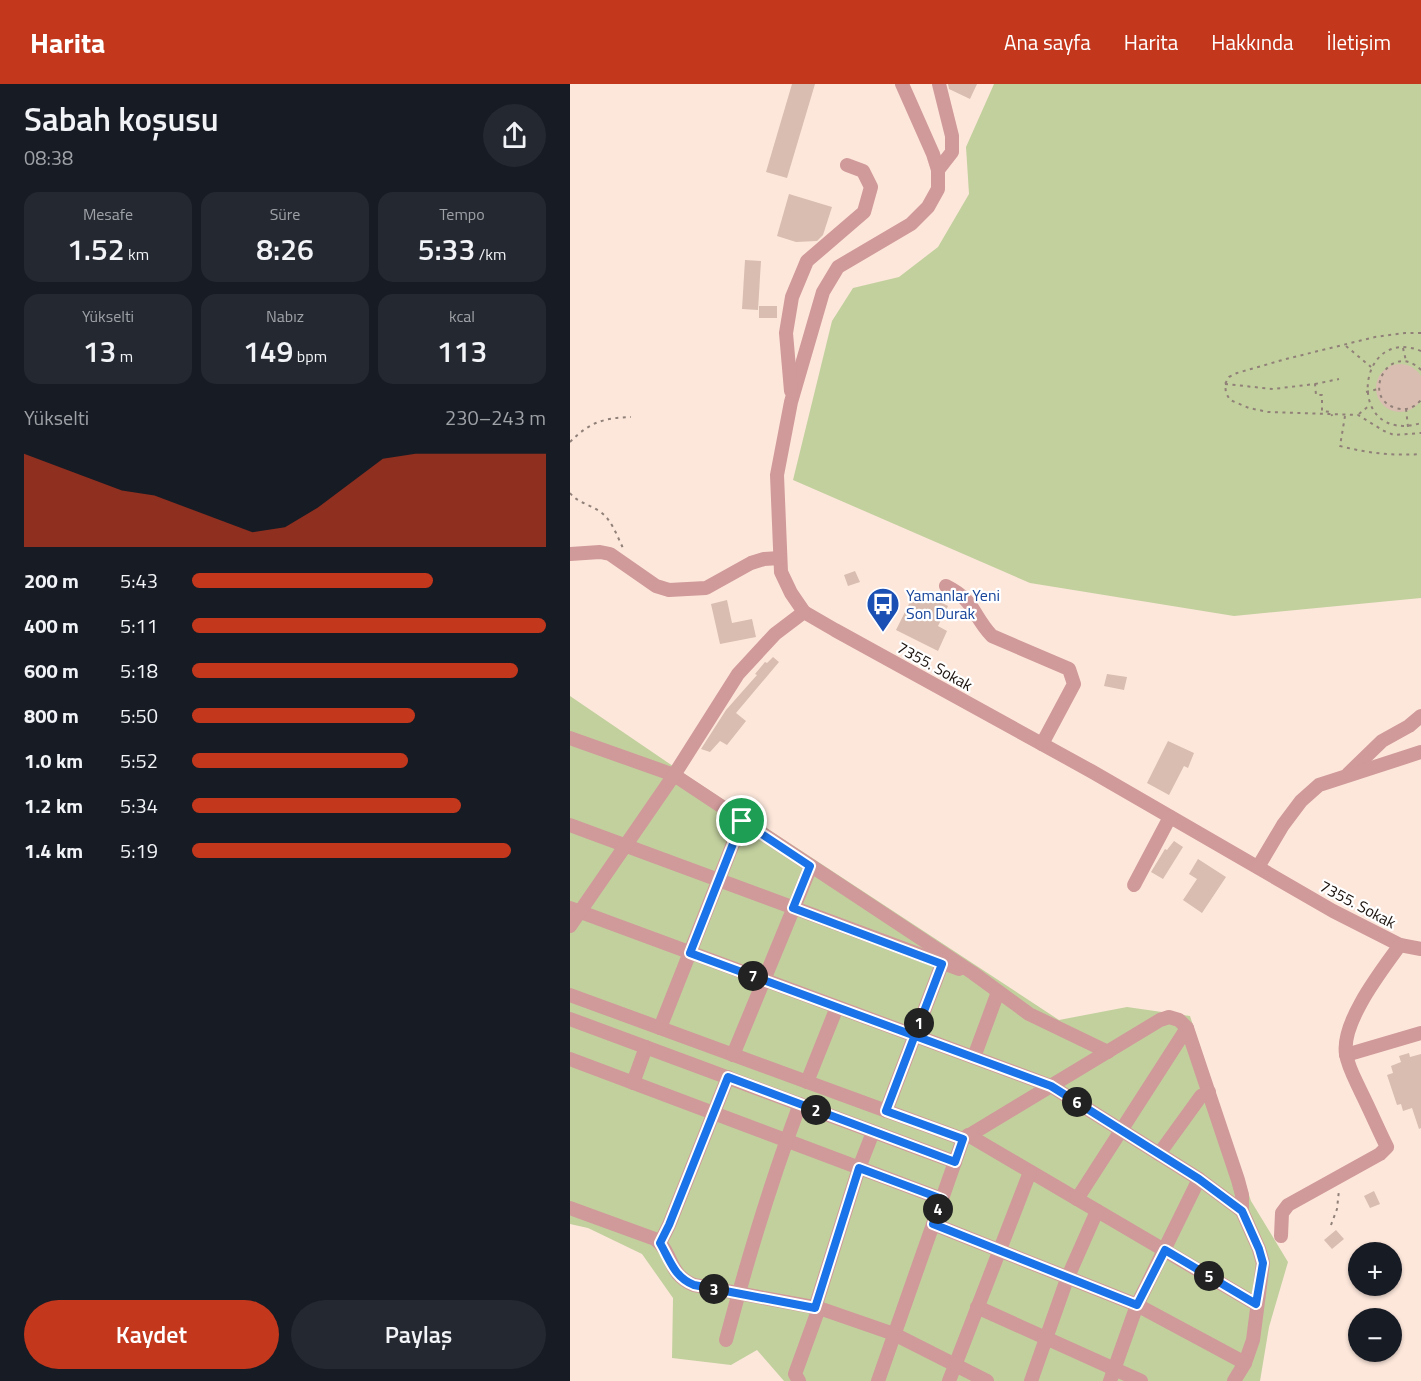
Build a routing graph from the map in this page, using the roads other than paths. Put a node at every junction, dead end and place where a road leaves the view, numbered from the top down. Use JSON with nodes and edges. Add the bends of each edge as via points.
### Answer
{"nodes":[{"id":1,"x":902,"y":84,"type":"edge"},
{"id":2,"x":939,"y":84,"type":"edge"},
{"id":3,"x":848,"y":165,"type":"dead end"},
{"id":4,"x":938,"y":170,"type":"junction"},
{"id":5,"x":792,"y":402,"type":"junction"},
{"id":6,"x":570,"y":554,"type":"edge"},
{"id":7,"x":780,"y":558,"type":"junction"},
{"id":8,"x":946,"y":586,"type":"dead end"},
{"id":9,"x":804,"y":612,"type":"junction"},
{"id":10,"x":1421,"y":716,"type":"edge"},
{"id":11,"x":570,"y":738,"type":"edge"},
{"id":12,"x":1042,"y":744,"type":"junction"},
{"id":13,"x":1421,"y":752,"type":"edge"},
{"id":14,"x":674,"y":775,"type":"junction"},
{"id":15,"x":1347,"y":775,"type":"junction"},
{"id":16,"x":1170,"y":817,"type":"junction"},
{"id":17,"x":742,"y":821,"type":"junction"},
{"id":18,"x":570,"y":825,"type":"edge"},
{"id":19,"x":625,"y":845,"type":"junction"},
{"id":20,"x":810,"y":866,"type":"junction"},
{"id":21,"x":1258,"y":867,"type":"junction"},
{"id":22,"x":718,"y":880,"type":"junction"},
{"id":23,"x":1134,"y":885,"type":"dead end"},
{"id":24,"x":793,"y":908,"type":"junction"},
{"id":25,"x":575,"y":910,"type":"edge"},
{"id":26,"x":570,"y":926,"type":"edge"},
{"id":27,"x":1400,"y":945,"type":"junction"},
{"id":28,"x":1421,"y":950,"type":"edge"},
{"id":29,"x":690,"y":953,"type":"junction"},
{"id":30,"x":942,"y":964,"type":"junction"},
{"id":31,"x":973,"y":973,"type":"junction"},
{"id":32,"x":764,"y":980,"type":"junction"},
{"id":33,"x":998,"y":992,"type":"junction"},
{"id":34,"x":570,"y":995,"type":"edge"},
{"id":35,"x":837,"y":1007,"type":"junction"},
{"id":36,"x":570,"y":1019,"type":"edge"},
{"id":37,"x":660,"y":1028,"type":"junction"},
{"id":38,"x":1187,"y":1028,"type":"junction"},
{"id":39,"x":1421,"y":1034,"type":"edge"},
{"id":40,"x":915,"y":1035,"type":"junction"},
{"id":41,"x":646,"y":1047,"type":"junction"},
{"id":42,"x":1108,"y":1052,"type":"junction"},
{"id":43,"x":733,"y":1055,"type":"junction"},
{"id":44,"x":1346,"y":1055,"type":"junction"},
{"id":45,"x":974,"y":1057,"type":"junction"},
{"id":46,"x":570,"y":1059,"type":"edge"},
{"id":47,"x":728,"y":1077,"type":"junction"},
{"id":48,"x":807,"y":1082,"type":"junction"},
{"id":49,"x":633,"y":1083,"type":"junction"},
{"id":50,"x":1051,"y":1086,"type":"junction"},
{"id":51,"x":1209,"y":1092,"type":"junction"},
{"id":52,"x":800,"y":1104,"type":"junction"},
{"id":53,"x":886,"y":1111,"type":"junction"},
{"id":54,"x":713,"y":1113,"type":"junction"},
{"id":55,"x":1122,"y":1130,"type":"junction"},
{"id":56,"x":873,"y":1132,"type":"junction"},
{"id":57,"x":965,"y":1137,"type":"junction"},
{"id":58,"x":786,"y":1140,"type":"junction"},
{"id":59,"x":1159,"y":1154,"type":"junction"},
{"id":60,"x":955,"y":1162,"type":"junction"},
{"id":61,"x":859,"y":1168,"type":"junction"},
{"id":62,"x":1030,"y":1172,"type":"junction"},
{"id":63,"x":1199,"y":1179,"type":"junction"},
{"id":64,"x":942,"y":1199,"type":"junction"},
{"id":65,"x":1077,"y":1199,"type":"junction"},
{"id":66,"x":570,"y":1208,"type":"edge"},
{"id":67,"x":1097,"y":1211,"type":"junction"},
{"id":68,"x":1242,"y":1211,"type":"junction"},
{"id":69,"x":933,"y":1224,"type":"junction"},
{"id":70,"x":1281,"y":1236,"type":"dead end"},
{"id":71,"x":660,"y":1243,"type":"junction"},
{"id":72,"x":999,"y":1250,"type":"junction"},
{"id":73,"x":1165,"y":1250,"type":"junction"},
{"id":74,"x":1067,"y":1279,"type":"junction"},
{"id":75,"x":738,"y":1293,"type":"junction"},
{"id":76,"x":1256,"y":1304,"type":"junction"},
{"id":77,"x":1137,"y":1305,"type":"junction"},
{"id":78,"x":977,"y":1307,"type":"junction"},
{"id":79,"x":817,"y":1308,"type":"junction"},
{"id":80,"x":894,"y":1334,"type":"junction"},
{"id":81,"x":1046,"y":1338,"type":"junction"},
{"id":82,"x":726,"y":1340,"type":"dead end"},
{"id":83,"x":1245,"y":1363,"type":"junction"},
{"id":84,"x":955,"y":1365,"type":"junction"},
{"id":85,"x":1111,"y":1375,"type":"edge"},
{"id":86,"x":799,"y":1381,"type":"edge"},
{"id":87,"x":878,"y":1381,"type":"edge"},
{"id":88,"x":949,"y":1381,"type":"edge"},
{"id":89,"x":987,"y":1381,"type":"edge"},
{"id":90,"x":1030,"y":1381,"type":"edge"},
{"id":91,"x":1141,"y":1381,"type":"edge"},
{"id":92,"x":1234,"y":1381,"type":"edge"}],
"edges":[{"from":1,"to":4,"type":"street"},
{"from":2,"to":4,"type":"street","via":[[952,136],[952,152]]},
{"from":3,"to":5,"type":"street","via":[[863,171],[871,187],[864,212],[807,261],[792,297],[786,333]]},
{"from":4,"to":5,"type":"street","name":"7355. Sokak","via":[[938,189],[928,207],[911,224],[838,267],[823,292]]},
{"from":5,"to":7,"type":"street","name":"7355. Sokak","via":[[777,475]]},
{"from":6,"to":7,"type":"street","via":[[610,554],[669,590],[706,588],[751,563]]},
{"from":7,"to":9,"type":"street","name":"7355. Sokak","via":[[781,572]]},
{"from":8,"to":12,"type":"street","via":[[970,603],[992,636],[1069,669],[1074,684]]},
{"from":9,"to":12,"type":"street","name":"7355. Sokak"},
{"from":9,"to":14,"type":"street","via":[[775,634],[738,674]]},
{"from":10,"to":15,"type":"street","via":[[1382,741]]},
{"from":11,"to":14,"type":"street"},
{"from":12,"to":16,"type":"street","name":"7355. Sokak"},
{"from":13,"to":15,"type":"street"},
{"from":14,"to":17,"type":"street"},
{"from":14,"to":19,"type":"street"},
{"from":15,"to":21,"type":"street","via":[[1319,785],[1301,801]]},
{"from":16,"to":21,"type":"street","name":"7355. Sokak"},
{"from":16,"to":23,"type":"street"},
{"from":17,"to":20,"type":"street"},
{"from":17,"to":22,"type":"street"},
{"from":18,"to":19,"type":"street"},
{"from":19,"to":22,"type":"street"},
{"from":19,"to":25,"type":"street"},
{"from":20,"to":24,"type":"street"},
{"from":20,"to":31,"type":"street"},
{"from":21,"to":27,"type":"street","name":"7355. Sokak"},
{"from":22,"to":24,"type":"street"},
{"from":22,"to":29,"type":"street"},
{"from":24,"to":30,"type":"street"},
{"from":24,"to":32,"type":"street"},
{"from":25,"to":26,"type":"street"},
{"from":25,"to":29,"type":"street"},
{"from":27,"to":28,"type":"street","name":"7355. Sokak"},
{"from":27,"to":44,"type":"street","via":[[1357,1010],[1345,1042]]},
{"from":29,"to":32,"type":"street"},
{"from":29,"to":37,"type":"street"},
{"from":30,"to":31,"type":"street"},
{"from":30,"to":40,"type":"street"},
{"from":31,"to":33,"type":"street"},
{"from":32,"to":35,"type":"street"},
{"from":32,"to":43,"type":"street"},
{"from":33,"to":42,"type":"street","via":[[1029,1014]]},
{"from":33,"to":45,"type":"street"},
{"from":34,"to":37,"type":"street"},
{"from":35,"to":40,"type":"street"},
{"from":35,"to":48,"type":"street"},
{"from":36,"to":41,"type":"street"},
{"from":37,"to":43,"type":"street"},
{"from":38,"to":42,"type":"street","via":[[1169,1017]]},
{"from":38,"to":51,"type":"street"},
{"from":38,"to":55,"type":"street"},
{"from":39,"to":44,"type":"street"},
{"from":40,"to":45,"type":"street"},
{"from":40,"to":53,"type":"street"},
{"from":41,"to":47,"type":"street"},
{"from":41,"to":49,"type":"street"},
{"from":42,"to":50,"type":"street"},
{"from":43,"to":48,"type":"street"},
{"from":44,"to":70,"type":"street","via":[[1387,1147],[1288,1205],[1282,1213]]},
{"from":45,"to":50,"type":"street"},
{"from":46,"to":49,"type":"street"},
{"from":47,"to":52,"type":"street"},
{"from":47,"to":54,"type":"street"},
{"from":48,"to":53,"type":"street"},
{"from":49,"to":54,"type":"street"},
{"from":50,"to":55,"type":"street"},
{"from":50,"to":57,"type":"street"},
{"from":51,"to":59,"type":"street","via":[[1201,1096]]},
{"from":51,"to":68,"type":"street","via":[[1238,1180]]},
{"from":52,"to":56,"type":"street"},
{"from":52,"to":58,"type":"street"},
{"from":53,"to":57,"type":"street"},
{"from":54,"to":58,"type":"street"},
{"from":54,"to":71,"type":"street"},
{"from":55,"to":59,"type":"street"},
{"from":55,"to":65,"type":"street"},
{"from":56,"to":60,"type":"street"},
{"from":56,"to":61,"type":"street"},
{"from":57,"to":60,"type":"street"},
{"from":57,"to":62,"type":"street"},
{"from":58,"to":61,"type":"street"},
{"from":58,"to":75,"type":"street"},
{"from":59,"to":63,"type":"street"},
{"from":60,"to":64,"type":"street"},
{"from":61,"to":64,"type":"street"},
{"from":61,"to":79,"type":"street"},
{"from":62,"to":65,"type":"street"},
{"from":62,"to":72,"type":"street"},
{"from":63,"to":68,"type":"street"},
{"from":63,"to":73,"type":"street"},
{"from":64,"to":69,"type":"street"},
{"from":65,"to":67,"type":"street"},
{"from":66,"to":71,"type":"street","via":[[643,1233]]},
{"from":67,"to":73,"type":"street"},
{"from":67,"to":74,"type":"street"},
{"from":68,"to":76,"type":"street","via":[[1263,1263]]},
{"from":69,"to":72,"type":"street"},
{"from":69,"to":80,"type":"street"},
{"from":71,"to":75,"type":"street","via":[[683,1281]]},
{"from":72,"to":74,"type":"street"},
{"from":72,"to":78,"type":"street"},
{"from":73,"to":76,"type":"street"},
{"from":73,"to":77,"type":"street"},
{"from":74,"to":77,"type":"street"},
{"from":74,"to":81,"type":"street"},
{"from":75,"to":79,"type":"street"},
{"from":75,"to":82,"type":"street"},
{"from":76,"to":83,"type":"street","via":[[1253,1340]]},
{"from":77,"to":83,"type":"street"},
{"from":77,"to":85,"type":"street"},
{"from":78,"to":81,"type":"street"},
{"from":78,"to":84,"type":"street"},
{"from":79,"to":80,"type":"street"},
{"from":79,"to":86,"type":"street","via":[[795,1374]]},
{"from":80,"to":84,"type":"street"},
{"from":80,"to":87,"type":"street"},
{"from":81,"to":85,"type":"street"},
{"from":81,"to":90,"type":"street"},
{"from":83,"to":92,"type":"street"},
{"from":84,"to":88,"type":"street"},
{"from":84,"to":89,"type":"street"},
{"from":85,"to":91,"type":"street"}]}
